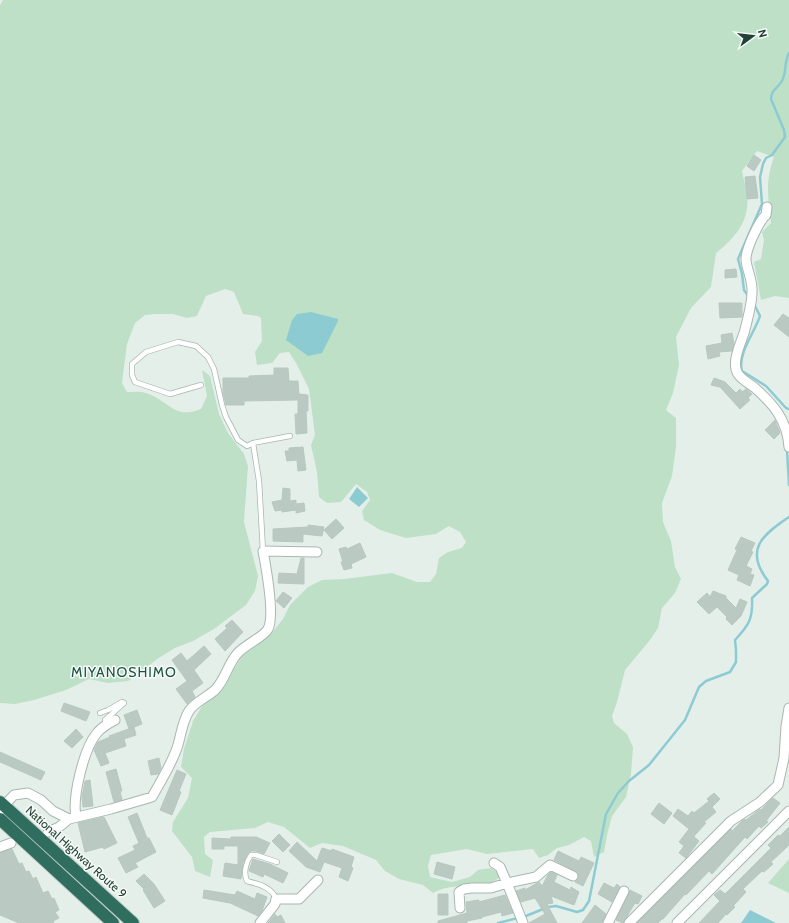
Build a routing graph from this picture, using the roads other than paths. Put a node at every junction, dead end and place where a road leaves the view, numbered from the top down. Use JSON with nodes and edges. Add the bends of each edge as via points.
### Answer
{"nodes":[{"id":1,"x":767,"y":207,"type":"dead end"},
{"id":2,"x":201,"y":385,"type":"dead end"},
{"id":3,"x":290,"y":436,"type":"dead end"},
{"id":4,"x":253,"y":443,"type":"junction"},
{"id":5,"x":789,"y":447,"type":"edge"},
{"id":6,"x":263,"y":551,"type":"junction"},
{"id":7,"x":317,"y":552,"type":"dead end"},
{"id":8,"x":789,"y":708,"type":"edge"},
{"id":9,"x":100,"y":713,"type":"dead end"},
{"id":10,"x":115,"y":720,"type":"dead end"},
{"id":11,"x":107,"y":725,"type":"junction"},
{"id":12,"x":1,"y":806,"type":"edge"},
{"id":13,"x":789,"y":811,"type":"edge"},
{"id":14,"x":72,"y":818,"type":"junction"},
{"id":15,"x":0,"y":819,"type":"edge"},
{"id":16,"x":48,"y":832,"type":"dead end"},
{"id":17,"x":11,"y":843,"type":"dead end"},
{"id":18,"x":0,"y":848,"type":"edge"},
{"id":19,"x":277,"y":862,"type":"dead end"},
{"id":20,"x":494,"y":864,"type":"dead end"},
{"id":21,"x":573,"y":876,"type":"dead end"},
{"id":22,"x":318,"y":880,"type":"dead end"},
{"id":23,"x":507,"y":883,"type":"junction"},
{"id":24,"x":624,"y":891,"type":"dead end"},
{"id":25,"x":276,"y":899,"type":"junction"},
{"id":26,"x":460,"y":908,"type":"dead end"},
{"id":27,"x":112,"y":923,"type":"edge"},
{"id":28,"x":133,"y":923,"type":"edge"},
{"id":29,"x":260,"y":923,"type":"edge"},
{"id":30,"x":523,"y":923,"type":"edge"},
{"id":31,"x":608,"y":923,"type":"edge"},
{"id":32,"x":629,"y":923,"type":"edge"},
{"id":33,"x":677,"y":923,"type":"edge"}],
"edges":[{"from":1,"to":5,"type":"street","via":[[766,215],[755,233],[746,258],[753,293],[736,356],[736,365],[738,374],[774,406],[782,418]]},
{"from":2,"to":4,"type":"lane","via":[[170,394],[135,382],[132,364],[146,352],[178,342],[196,346],[208,357],[214,369],[222,405],[238,440],[247,446]]},
{"from":3,"to":4,"type":"lane"},
{"from":4,"to":6,"type":"lane"},
{"from":6,"to":7,"type":"street"},
{"from":6,"to":14,"type":"street","via":[[270,599],[268,629],[237,653],[216,689],[190,710],[166,774],[152,797]]},
{"from":8,"to":32,"type":"street","via":[[784,758],[778,785],[760,802],[731,821]]},
{"from":9,"to":11,"type":"lane","via":[[124,703],[105,720]]},
{"from":10,"to":11,"type":"street"},
{"from":11,"to":14,"type":"street","via":[[97,732],[89,745]]},
{"from":12,"to":14,"type":"street","via":[[14,795],[28,793],[53,811]]},
{"from":12,"to":28,"type":"highway","name":"National Highway Route 9"},
{"from":13,"to":33,"type":"street"},
{"from":14,"to":16,"type":"street"},
{"from":15,"to":27,"type":"highway"},
{"from":17,"to":18,"type":"street"},
{"from":19,"to":25,"type":"lane","via":[[251,855],[244,875],[247,881],[259,884],[274,893]]},
{"from":20,"to":23,"type":"street","via":[[500,867]]},
{"from":21,"to":23,"type":"street","via":[[550,865],[536,877]]},
{"from":22,"to":25,"type":"street","via":[[299,899]]},
{"from":23,"to":26,"type":"street","via":[[459,892]]},
{"from":23,"to":30,"type":"street"},
{"from":24,"to":31,"type":"street"},
{"from":25,"to":29,"type":"street"}]}
